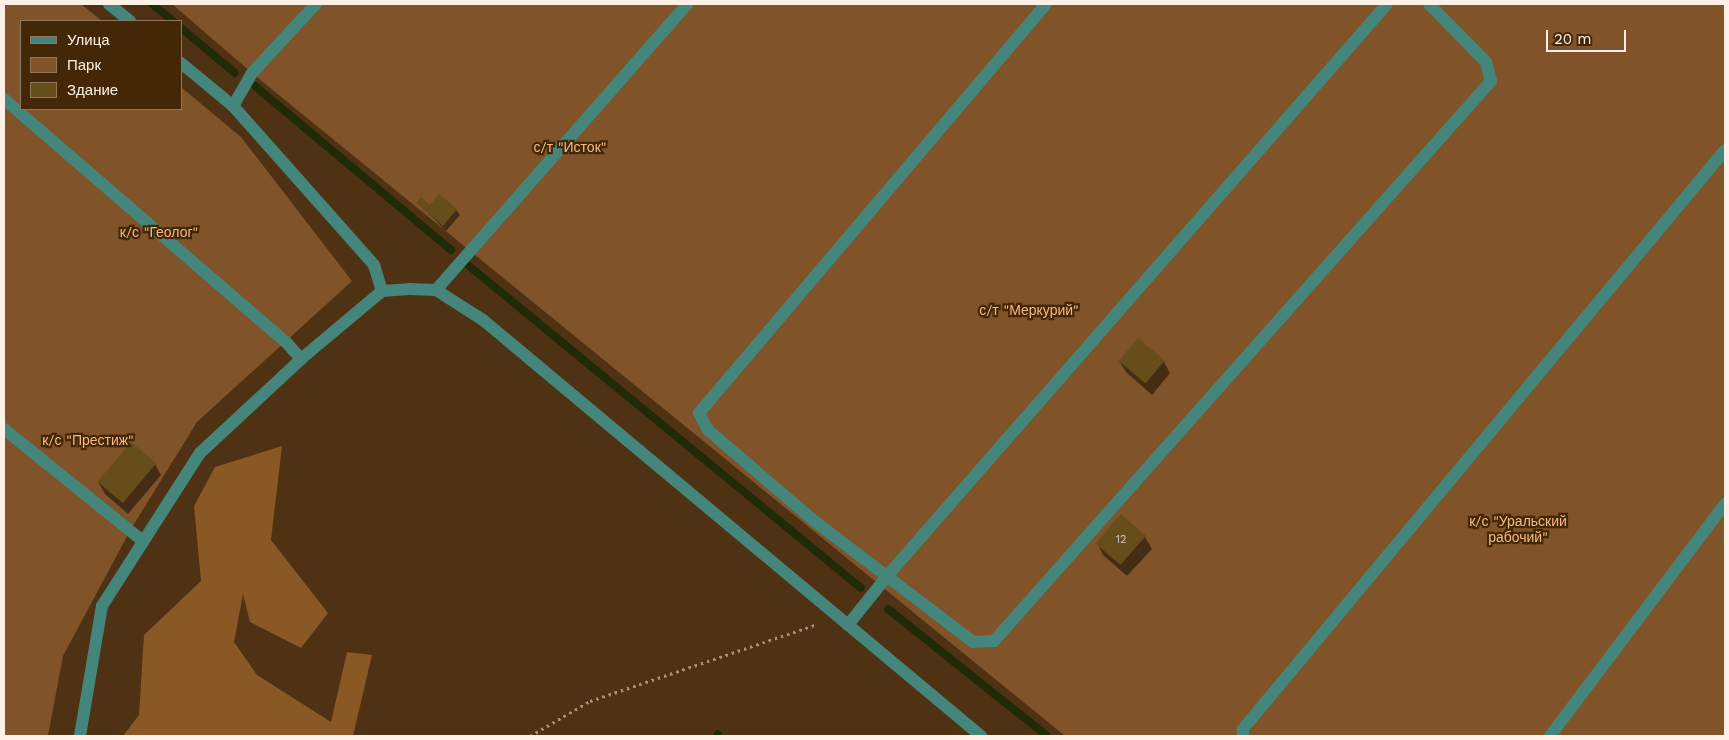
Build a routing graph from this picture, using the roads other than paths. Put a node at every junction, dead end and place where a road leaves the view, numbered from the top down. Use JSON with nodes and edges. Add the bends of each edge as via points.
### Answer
{"nodes":[{"id":1,"x":109,"y":4,"type":"edge"},
{"id":2,"x":316,"y":4,"type":"edge"},
{"id":3,"x":687,"y":4,"type":"edge"},
{"id":4,"x":1046,"y":4,"type":"edge"},
{"id":5,"x":1387,"y":4,"type":"edge"},
{"id":6,"x":1429,"y":4,"type":"edge"},
{"id":7,"x":129,"y":20,"type":"edge"},
{"id":8,"x":182,"y":64,"type":"edge"},
{"id":9,"x":4,"y":100,"type":"edge"},
{"id":10,"x":233,"y":106,"type":"junction"},
{"id":11,"x":1725,"y":150,"type":"edge"},
{"id":12,"x":436,"y":290,"type":"junction"},
{"id":13,"x":382,"y":291,"type":"junction"},
{"id":14,"x":301,"y":359,"type":"junction"},
{"id":15,"x":4,"y":429,"type":"edge"},
{"id":16,"x":1725,"y":504,"type":"edge"},
{"id":17,"x":143,"y":542,"type":"junction"},
{"id":18,"x":888,"y":575,"type":"junction"},
{"id":19,"x":843,"y":621,"type":"junction"},
{"id":20,"x":80,"y":736,"type":"edge"},
{"id":21,"x":981,"y":736,"type":"edge"},
{"id":22,"x":1243,"y":736,"type":"edge"},
{"id":23,"x":1550,"y":736,"type":"edge"}],
"edges":[{"from":1,"to":7,"type":"lane"},
{"from":2,"to":10,"type":"lane","via":[[252,73]]},
{"from":3,"to":12,"type":"lane"},
{"from":4,"to":18,"type":"lane","via":[[699,413],[708,430],[813,520]]},
{"from":5,"to":18,"type":"lane"},
{"from":6,"to":18,"type":"lane","via":[[1486,62],[1491,81],[994,641],[972,642]]},
{"from":8,"to":10,"type":"lane"},
{"from":9,"to":14,"type":"lane","via":[[286,342]]},
{"from":10,"to":13,"type":"lane","via":[[374,265]]},
{"from":11,"to":22,"type":"lane","via":[[1243,728]]},
{"from":12,"to":13,"type":"lane"},
{"from":12,"to":19,"type":"lane","via":[[483,320]]},
{"from":13,"to":14,"type":"lane"},
{"from":14,"to":17,"type":"lane","via":[[200,453]]},
{"from":15,"to":17,"type":"lane"},
{"from":16,"to":23,"type":"lane"},
{"from":17,"to":20,"type":"lane","via":[[102,606]]},
{"from":18,"to":19,"type":"lane"},
{"from":19,"to":21,"type":"lane"}]}
